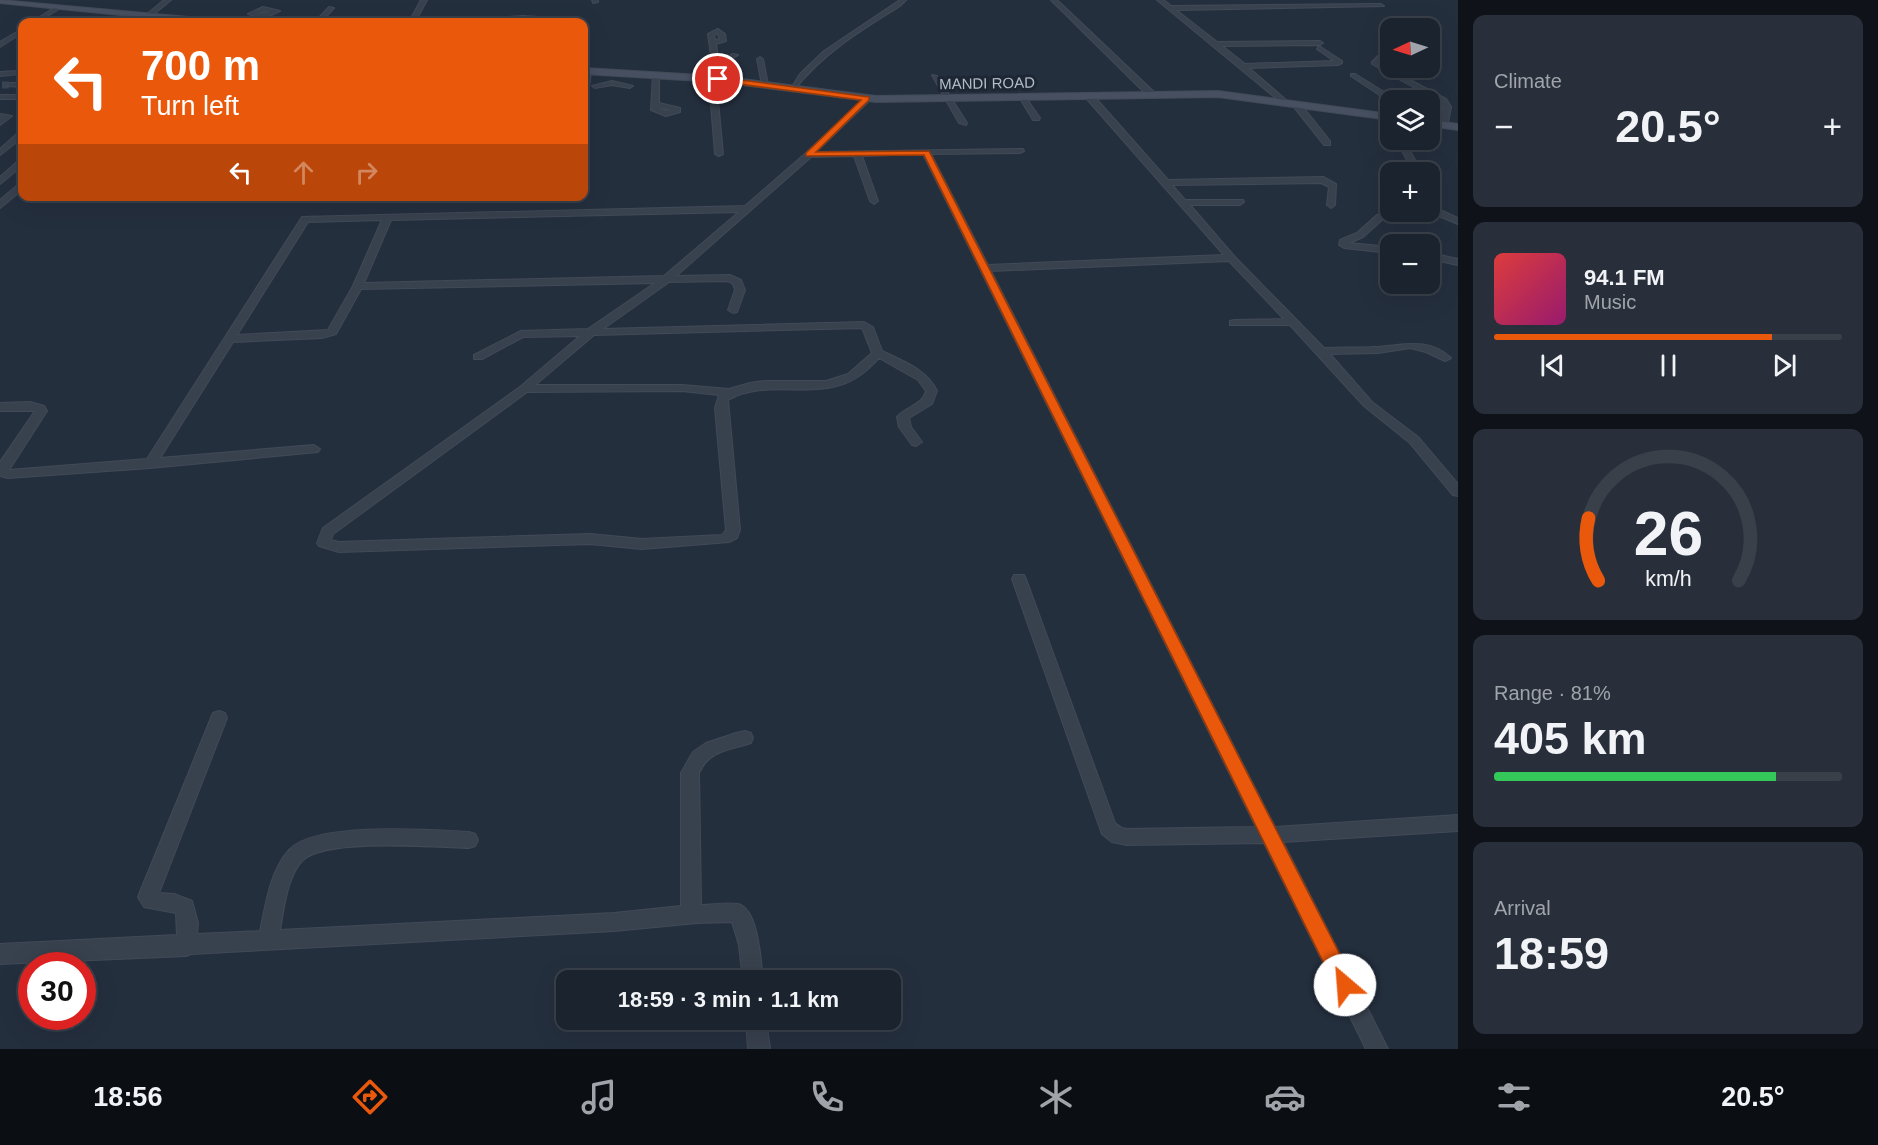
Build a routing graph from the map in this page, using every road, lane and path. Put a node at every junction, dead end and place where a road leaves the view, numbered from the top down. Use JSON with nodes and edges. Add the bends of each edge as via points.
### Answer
{"nodes":[{"id":1,"x":168,"y":0,"type":"edge"},
{"id":2,"x":424,"y":0,"type":"edge"},
{"id":3,"x":903,"y":0,"type":"edge"},
{"id":4,"x":1054,"y":0,"type":"edge"},
{"id":5,"x":1160,"y":0,"type":"edge"},
{"id":6,"x":1215,"y":0,"type":"edge"},
{"id":7,"x":0,"y":1,"type":"edge"},
{"id":8,"x":16,"y":1,"type":"edge"},
{"id":9,"x":1382,"y":6,"type":"dead end"},
{"id":10,"x":59,"y":7,"type":"junction"},
{"id":11,"x":332,"y":8,"type":"dead end"},
{"id":12,"x":1170,"y":8,"type":"junction"},
{"id":13,"x":1226,"y":8,"type":"junction"},
{"id":14,"x":131,"y":15,"type":"junction"},
{"id":15,"x":147,"y":17,"type":"junction"},
{"id":16,"x":41,"y":18,"type":"edge"},
{"id":17,"x":125,"y":18,"type":"edge"},
{"id":18,"x":154,"y":18,"type":"edge"},
{"id":19,"x":258,"y":18,"type":"edge"},
{"id":20,"x":262,"y":18,"type":"edge"},
{"id":21,"x":322,"y":18,"type":"edge"},
{"id":22,"x":414,"y":18,"type":"edge"},
{"id":23,"x":1268,"y":33,"type":"dead end"},
{"id":24,"x":18,"y":34,"type":"edge"},
{"id":25,"x":712,"y":42,"type":"dead end"},
{"id":26,"x":1216,"y":44,"type":"junction"},
{"id":27,"x":1282,"y":44,"type":"junction"},
{"id":28,"x":0,"y":45,"type":"edge"},
{"id":29,"x":1241,"y":48,"type":"dead end"},
{"id":30,"x":735,"y":55,"type":"dead end"},
{"id":31,"x":1380,"y":56,"type":"edge"},
{"id":32,"x":760,"y":59,"type":"dead end"},
{"id":33,"x":1309,"y":64,"type":"junction"},
{"id":34,"x":1243,"y":66,"type":"junction"},
{"id":35,"x":1380,"y":66,"type":"edge"},
{"id":36,"x":0,"y":72,"type":"tunnel mouth"},
{"id":37,"x":588,"y":72,"type":"edge"},
{"id":38,"x":18,"y":73,"type":"dead end"},
{"id":39,"x":1353,"y":75,"type":"dead end"},
{"id":40,"x":656,"y":76,"type":"junction"},
{"id":41,"x":934,"y":76,"type":"dead end"},
{"id":42,"x":614,"y":78,"type":"junction"},
{"id":43,"x":1401,"y":78,"type":"edge"},
{"id":44,"x":719,"y":79,"type":"junction"},
{"id":45,"x":10,"y":85,"type":"tunnel mouth"},
{"id":46,"x":18,"y":85,"type":"edge"},
{"id":47,"x":765,"y":85,"type":"junction"},
{"id":48,"x":595,"y":86,"type":"dead end"},
{"id":49,"x":630,"y":86,"type":"dead end"},
{"id":50,"x":792,"y":88,"type":"junction"},
{"id":51,"x":1380,"y":92,"type":"edge"},
{"id":52,"x":1151,"y":94,"type":"junction"},
{"id":53,"x":1089,"y":96,"type":"junction"},
{"id":54,"x":0,"y":97,"type":"tunnel mouth"},
{"id":55,"x":18,"y":97,"type":"edge"},
{"id":56,"x":1021,"y":97,"type":"junction"},
{"id":57,"x":866,"y":99,"type":"junction"},
{"id":58,"x":949,"y":99,"type":"junction"},
{"id":59,"x":1283,"y":102,"type":"junction"},
{"id":60,"x":1296,"y":104,"type":"junction"},
{"id":61,"x":655,"y":105,"type":"dead end"},
{"id":62,"x":17,"y":112,"type":"dead end"},
{"id":63,"x":0,"y":114,"type":"edge"},
{"id":64,"x":1036,"y":118,"type":"dead end"},
{"id":65,"x":1380,"y":118,"type":"edge"},
{"id":66,"x":0,"y":123,"type":"edge"},
{"id":67,"x":963,"y":123,"type":"dead end"},
{"id":68,"x":1440,"y":124,"type":"edge"},
{"id":69,"x":1444,"y":125,"type":"junction"},
{"id":70,"x":1458,"y":127,"type":"edge"},
{"id":71,"x":18,"y":137,"type":"edge"},
{"id":72,"x":1327,"y":143,"type":"dead end"},
{"id":73,"x":1020,"y":151,"type":"dead end"},
{"id":74,"x":926,"y":152,"type":"junction"},
{"id":75,"x":0,"y":153,"type":"edge"},
{"id":76,"x":719,"y":154,"type":"dead end"},
{"id":77,"x":857,"y":154,"type":"junction"},
{"id":78,"x":808,"y":155,"type":"junction"},
{"id":79,"x":18,"y":164,"type":"edge"},
{"id":80,"x":0,"y":166,"type":"edge"},
{"id":81,"x":18,"y":166,"type":"edge"},
{"id":82,"x":0,"y":181,"type":"edge"},
{"id":83,"x":1166,"y":183,"type":"junction"},
{"id":84,"x":18,"y":189,"type":"edge"},
{"id":85,"x":874,"y":201,"type":"dead end"},
{"id":86,"x":1240,"y":202,"type":"dead end"},
{"id":87,"x":1183,"y":203,"type":"junction"},
{"id":88,"x":0,"y":205,"type":"edge"},
{"id":89,"x":1331,"y":205,"type":"dead end"},
{"id":90,"x":748,"y":209,"type":"junction"},
{"id":91,"x":1440,"y":213,"type":"edge"},
{"id":92,"x":388,"y":217,"type":"junction"},
{"id":93,"x":1380,"y":217,"type":"edge"},
{"id":94,"x":1458,"y":221,"type":"edge"},
{"id":95,"x":1380,"y":250,"type":"edge"},
{"id":96,"x":1231,"y":258,"type":"junction"},
{"id":97,"x":1440,"y":258,"type":"edge"},
{"id":98,"x":1458,"y":262,"type":"edge"},
{"id":99,"x":985,"y":268,"type":"junction"},
{"id":100,"x":667,"y":279,"type":"junction"},
{"id":101,"x":358,"y":286,"type":"junction"},
{"id":102,"x":733,"y":310,"type":"dead end"},
{"id":103,"x":1291,"y":322,"type":"junction"},
{"id":104,"x":1234,"y":323,"type":"dead end"},
{"id":105,"x":591,"y":332,"type":"junction"},
{"id":106,"x":230,"y":339,"type":"junction"},
{"id":107,"x":1320,"y":351,"type":"junction"},
{"id":108,"x":878,"y":353,"type":"junction"},
{"id":109,"x":478,"y":357,"type":"dead end"},
{"id":110,"x":1445,"y":358,"type":"dead end"},
{"id":111,"x":524,"y":389,"type":"junction"},
{"id":112,"x":731,"y":393,"type":"junction"},
{"id":113,"x":0,"y":407,"type":"edge"},
{"id":114,"x":916,"y":442,"type":"dead end"},
{"id":115,"x":314,"y":449,"type":"dead end"},
{"id":116,"x":150,"y":464,"type":"junction"},
{"id":117,"x":1458,"y":492,"type":"edge"},
{"id":118,"x":1019,"y":579,"type":"dead end"},
{"id":119,"x":219,"y":718,"type":"dead end"},
{"id":120,"x":745,"y":738,"type":"dead end"},
{"id":121,"x":1458,"y":823,"type":"edge"},
{"id":122,"x":1270,"y":835,"type":"junction"},
{"id":123,"x":469,"y":840,"type":"dead end"},
{"id":124,"x":691,"y":914,"type":"junction"},
{"id":125,"x":268,"y":940,"type":"junction"},
{"id":126,"x":186,"y":946,"type":"junction"},
{"id":127,"x":0,"y":954,"type":"edge"},
{"id":128,"x":751,"y":970,"type":"edge"},
{"id":129,"x":757,"y":1030,"type":"edge"},
{"id":130,"x":759,"y":1049,"type":"edge"},
{"id":131,"x":1377,"y":1049,"type":"edge"}],
"edges":[{"from":1,"to":15,"type":"street"},
{"from":2,"to":22,"type":"street"},
{"from":3,"to":50,"type":"street","via":[[839,43]]},
{"from":4,"to":52,"type":"street"},
{"from":5,"to":12,"type":"street"},
{"from":6,"to":13,"type":"street"},
{"from":7,"to":8,"type":"street"},
{"from":8,"to":10,"type":"street"},
{"from":9,"to":13,"type":"street"},
{"from":10,"to":14,"type":"street"},
{"from":10,"to":16,"type":"street"},
{"from":11,"to":21,"type":"street"},
{"from":12,"to":13,"type":"street"},
{"from":12,"to":26,"type":"street"},
{"from":14,"to":15,"type":"street"},
{"from":14,"to":17,"type":"street"},
{"from":15,"to":18,"type":"street"},
{"from":19,"to":20,"type":"street","via":[[251,14],[269,7],[277,11]]},
{"from":23,"to":27,"type":"street"},
{"from":24,"to":28,"type":"street"},
{"from":25,"to":44,"type":"street"},
{"from":26,"to":27,"type":"street"},
{"from":26,"to":34,"type":"street"},
{"from":27,"to":33,"type":"street","via":[[1320,45],[1340,62]]},
{"from":29,"to":33,"type":"street","via":[[1286,48]]},
{"from":30,"to":44,"type":"street","via":[[722,61]]},
{"from":31,"to":35,"type":"street","via":[[1374,63]]},
{"from":32,"to":47,"type":"street"},
{"from":33,"to":34,"type":"street"},
{"from":34,"to":59,"type":"street"},
{"from":36,"to":38,"type":"street"},
{"from":37,"to":42,"type":"street","name":"MANDI ROAD"},
{"from":39,"to":51,"type":"street"},
{"from":40,"to":42,"type":"street","name":"MANDI ROAD"},
{"from":40,"to":44,"type":"street","name":"MANDI ROAD"},
{"from":40,"to":61,"type":"street"},
{"from":41,"to":58,"type":"street"},
{"from":42,"to":48,"type":"street"},
{"from":42,"to":49,"type":"street"},
{"from":43,"to":69,"type":"street","via":[[1443,101],[1447,107]]},
{"from":44,"to":47,"type":"street","name":"MANDI ROAD"},
{"from":44,"to":76,"type":"street"},
{"from":45,"to":46,"type":"street"},
{"from":47,"to":50,"type":"street","name":"MANDI ROAD"},
{"from":50,"to":57,"type":"street","name":"MANDI ROAD"},
{"from":52,"to":53,"type":"street","name":"MANDI ROAD"},
{"from":52,"to":59,"type":"street","name":"MANDI ROAD","via":[[1218,94]]},
{"from":53,"to":56,"type":"street","name":"MANDI ROAD"},
{"from":53,"to":83,"type":"street"},
{"from":54,"to":55,"type":"street"},
{"from":56,"to":58,"type":"street","name":"MANDI ROAD"},
{"from":56,"to":64,"type":"street"},
{"from":57,"to":58,"type":"street","name":"MANDI ROAD"},
{"from":57,"to":78,"type":"street"},
{"from":58,"to":67,"type":"street"},
{"from":59,"to":60,"type":"street","name":"MANDI ROAD"},
{"from":60,"to":65,"type":"street","name":"MANDI ROAD"},
{"from":60,"to":72,"type":"street"},
{"from":62,"to":63,"type":"street"},
{"from":63,"to":66,"type":"street","via":[[8,117]]},
{"from":68,"to":69,"type":"street"},
{"from":69,"to":70,"type":"street"},
{"from":71,"to":75,"type":"street"},
{"from":73,"to":74,"type":"street"},
{"from":74,"to":77,"type":"street"},
{"from":74,"to":99,"type":"street"},
{"from":77,"to":78,"type":"street"},
{"from":77,"to":85,"type":"street"},
{"from":78,"to":90,"type":"street"},
{"from":79,"to":80,"type":"street"},
{"from":81,"to":82,"type":"street"},
{"from":83,"to":87,"type":"street"},
{"from":83,"to":89,"type":"street","via":[[1323,180],[1333,186]]},
{"from":84,"to":88,"type":"street"},
{"from":86,"to":87,"type":"street"},
{"from":87,"to":96,"type":"street"},
{"from":90,"to":92,"type":"street"},
{"from":90,"to":100,"type":"street"},
{"from":91,"to":94,"type":"street"},
{"from":92,"to":101,"type":"street"},
{"from":92,"to":106,"type":"street","via":[[305,219]]},
{"from":93,"to":95,"type":"street","via":[[1360,236],[1343,242]]},
{"from":96,"to":99,"type":"street"},
{"from":96,"to":103,"type":"street"},
{"from":97,"to":98,"type":"street"},
{"from":99,"to":122,"type":"street"},
{"from":100,"to":101,"type":"street"},
{"from":100,"to":102,"type":"street","via":[[735,279],[740,290]]},
{"from":100,"to":105,"type":"street"},
{"from":101,"to":106,"type":"street","via":[[330,333]]},
{"from":103,"to":104,"type":"street"},
{"from":103,"to":107,"type":"street"},
{"from":105,"to":108,"type":"street","via":[[861,325],[868,327]]},
{"from":105,"to":109,"type":"street","via":[[521,334]]},
{"from":105,"to":111,"type":"street"},
{"from":106,"to":116,"type":"street"},
{"from":107,"to":110,"type":"street","via":[[1407,345]]},
{"from":107,"to":117,"type":"street","via":[[1375,411],[1414,440]]},
{"from":108,"to":112,"type":"street","via":[[853,375],[838,382],[752,387]]},
{"from":108,"to":114,"type":"street","via":[[930,385],[929,400],[903,417]]},
{"from":111,"to":112,"type":"street","via":[[682,388]]},
{"from":111,"to":112,"type":"street","via":[[328,531],[324,543],[339,547],[590,539],[642,544],[724,540],[733,530],[721,408],[723,398]]},
{"from":113,"to":116,"type":"street","via":[[34,406],[41,411],[3,467],[4,473]]},
{"from":115,"to":116,"type":"street"},
{"from":118,"to":122,"type":"street","via":[[1108,828],[1127,837]]},
{"from":119,"to":126,"type":"street","via":[[148,897],[151,902],[185,907]]},
{"from":120,"to":124,"type":"street","via":[[705,750],[690,773]]},
{"from":121,"to":122,"type":"street"},
{"from":122,"to":131,"type":"street"},
{"from":123,"to":125,"type":"street","via":[[394,838],[320,842],[304,848],[279,893]]},
{"from":124,"to":125,"type":"street","via":[[614,922]]},
{"from":124,"to":128,"type":"street","via":[[740,914]]},
{"from":125,"to":126,"type":"street"},
{"from":126,"to":127,"type":"street"},
{"from":129,"to":130,"type":"street"}]}
